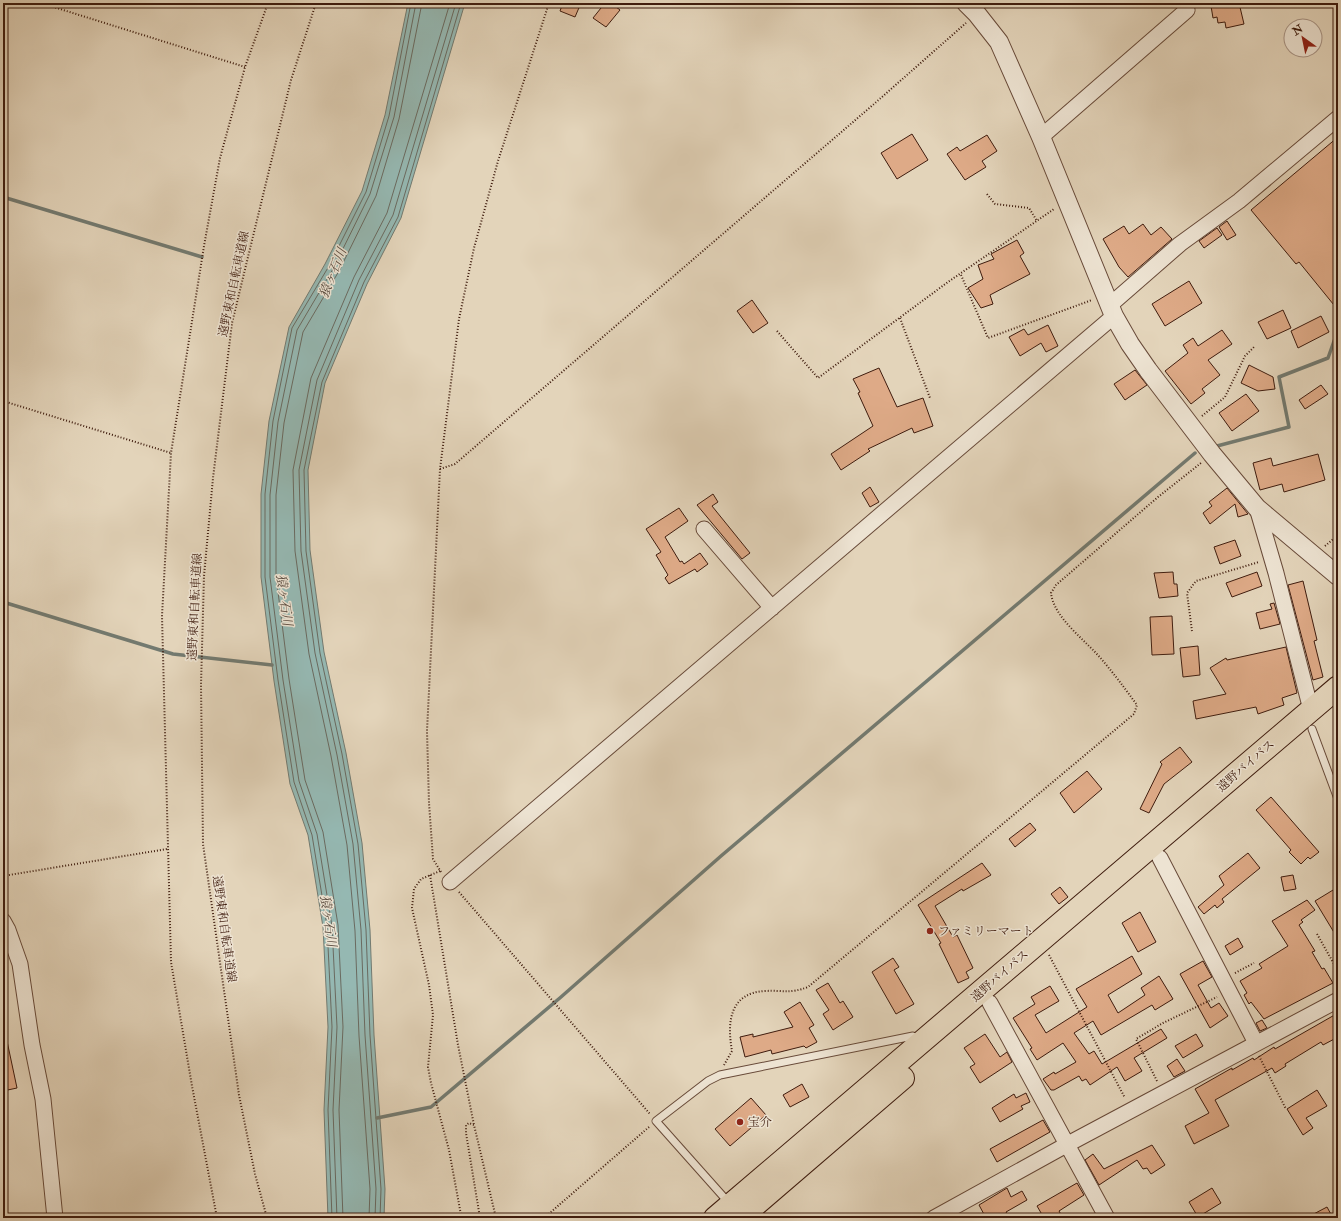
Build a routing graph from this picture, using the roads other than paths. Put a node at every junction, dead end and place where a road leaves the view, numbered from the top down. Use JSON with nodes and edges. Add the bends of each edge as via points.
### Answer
{"nodes":[{"id":1,"x":1183,"y":3,"type":"edge"},
{"id":2,"x":971,"y":8,"type":"edge"},
{"id":3,"x":1338,"y":118,"type":"edge"},
{"id":4,"x":1041,"y":137,"type":"junction"},
{"id":5,"x":1110,"y":305,"type":"junction"},
{"id":6,"x":1257,"y":508,"type":"junction"},
{"id":7,"x":704,"y":529,"type":"dead end"},
{"id":8,"x":1338,"y":576,"type":"edge"},
{"id":9,"x":772,"y":608,"type":"junction"},
{"id":10,"x":1338,"y":687,"type":"edge"},
{"id":11,"x":1338,"y":706,"type":"edge"},
{"id":12,"x":1312,"y":719,"type":"junction"},
{"id":13,"x":1338,"y":800,"type":"edge"},
{"id":14,"x":1160,"y":858,"type":"junction"},
{"id":15,"x":450,"y":882,"type":"road end"},
{"id":16,"x":3,"y":921,"type":"edge"},
{"id":17,"x":1338,"y":1000,"type":"edge"},
{"id":18,"x":990,"y":1003,"type":"junction"},
{"id":19,"x":924,"y":1042,"type":"junction"},
{"id":20,"x":1255,"y":1044,"type":"junction"},
{"id":21,"x":1068,"y":1144,"type":"junction"},
{"id":22,"x":729,"y":1214,"type":"edge"},
{"id":23,"x":55,"y":1218,"type":"edge"},
{"id":24,"x":934,"y":1218,"type":"edge"},
{"id":25,"x":1107,"y":1218,"type":"edge"}],
"edges":[{"from":1,"to":4,"type":"street","via":[[1187,10]]},
{"from":2,"to":4,"type":"street","via":[[999,42]]},
{"from":3,"to":5,"type":"street","via":[[1239,201],[1180,244]]},
{"from":4,"to":5,"type":"street"},
{"from":5,"to":6,"type":"street","via":[[1148,370]]},
{"from":5,"to":9,"type":"street"},
{"from":6,"to":8,"type":"street"},
{"from":6,"to":12,"type":"street","via":[[1272,557]]},
{"from":7,"to":9,"type":"street"},
{"from":9,"to":15,"type":"street"},
{"from":10,"to":12,"type":"highway","name":"遠野バイパス"},
{"from":11,"to":12,"type":"highway","name":"遠野バイパス"},
{"from":12,"to":13,"type":"lane"},
{"from":12,"to":14,"type":"highway","name":"遠野バイパス"},
{"from":12,"to":19,"type":"highway","name":"遠野バイパス"},
{"from":14,"to":18,"type":"highway","name":"遠野バイパス"},
{"from":14,"to":20,"type":"street"},
{"from":16,"to":23,"type":"street","via":[[20,964],[43,1099]]},
{"from":17,"to":20,"type":"street"},
{"from":18,"to":21,"type":"street"},
{"from":18,"to":22,"type":"highway","name":"遠野バイパス","via":[[779,1187]]},
{"from":19,"to":22,"type":"highway","name":"遠野バイパス"},
{"from":19,"to":22,"type":"lane","via":[[913,1036],[720,1076],[708,1081],[656,1121]]},
{"from":20,"to":21,"type":"street"},
{"from":21,"to":24,"type":"street"},
{"from":21,"to":25,"type":"street"}]}
